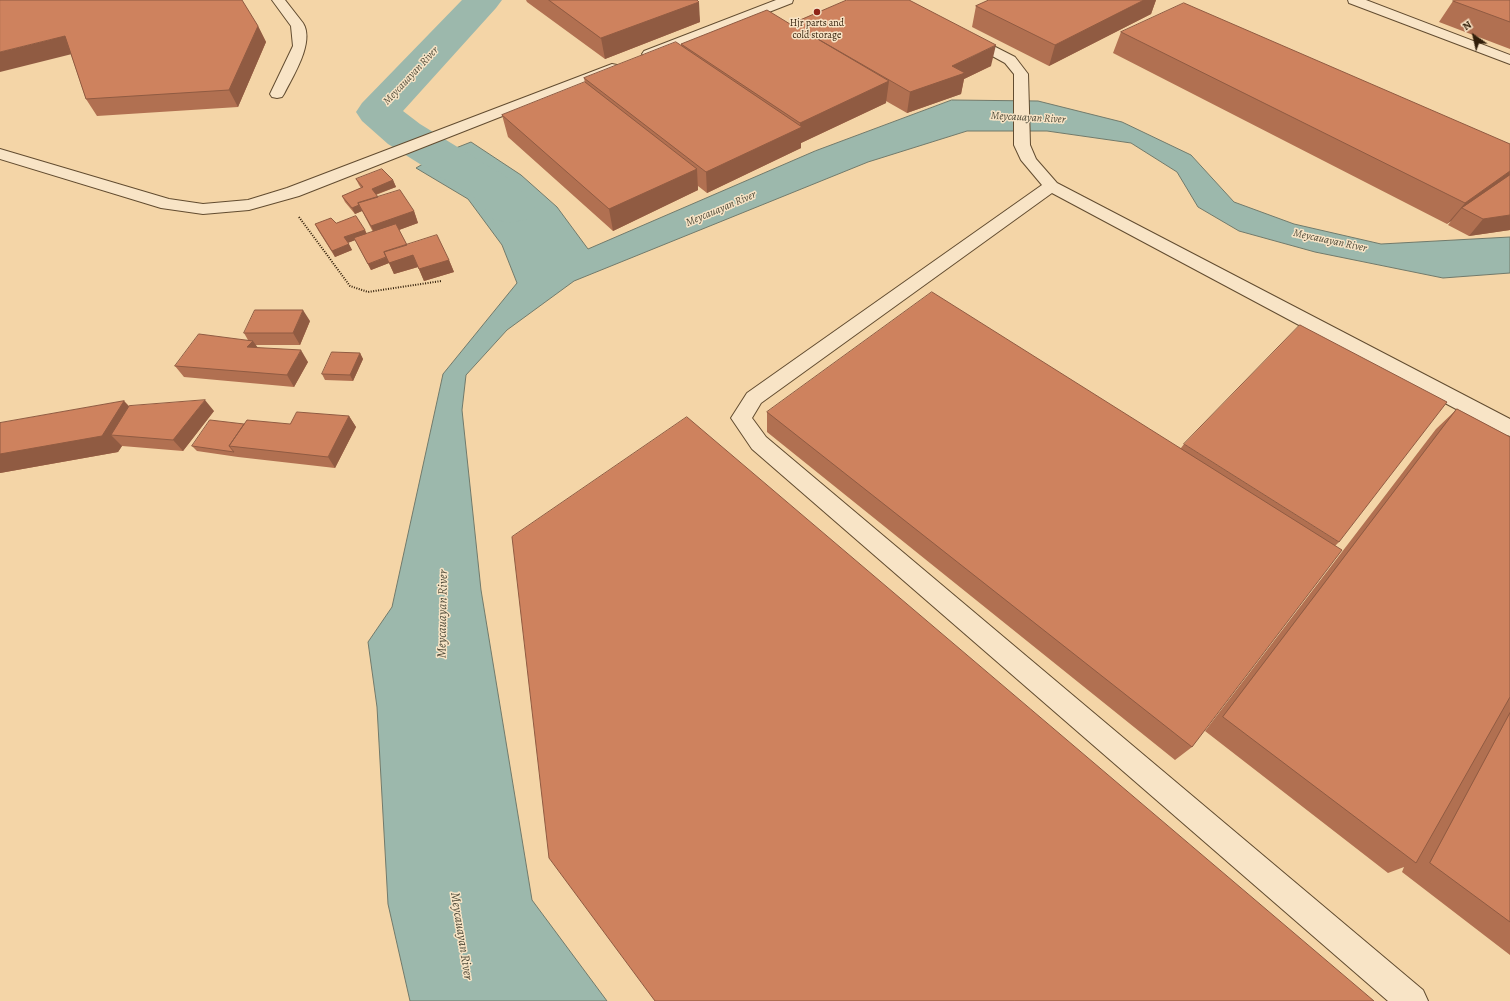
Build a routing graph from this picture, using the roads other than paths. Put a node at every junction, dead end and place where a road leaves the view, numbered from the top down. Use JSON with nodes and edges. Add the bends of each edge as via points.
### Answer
{"nodes":[{"id":1,"x":278,"y":0,"type":"edge"},
{"id":2,"x":787,"y":0,"type":"edge"},
{"id":3,"x":1354,"y":0,"type":"edge"},
{"id":4,"x":954,"y":30,"type":"edge"},
{"id":5,"x":638,"y":58,"type":"edge"},
{"id":6,"x":1510,"y":60,"type":"edge"},
{"id":7,"x":624,"y":64,"type":"edge"},
{"id":8,"x":277,"y":94,"type":"dead end"},
{"id":9,"x":0,"y":154,"type":"edge"},
{"id":10,"x":1051,"y":186,"type":"junction"},
{"id":11,"x":1510,"y":428,"type":"edge"},
{"id":12,"x":1412,"y":1001,"type":"edge"}],
"edges":[{"from":1,"to":8,"type":"street","via":[[298,26],[300,46]]},
{"from":2,"to":5,"type":"street"},
{"from":3,"to":6,"type":"street"},
{"from":4,"to":10,"type":"street","via":[[1010,60],[1021,74],[1022,145],[1029,160]]},
{"from":7,"to":9,"type":"street","via":[[293,192],[249,205],[203,209],[167,204]]},
{"from":10,"to":11,"type":"street"},
{"from":10,"to":12,"type":"street","via":[[754,398],[741,418],[759,443]]}]}
